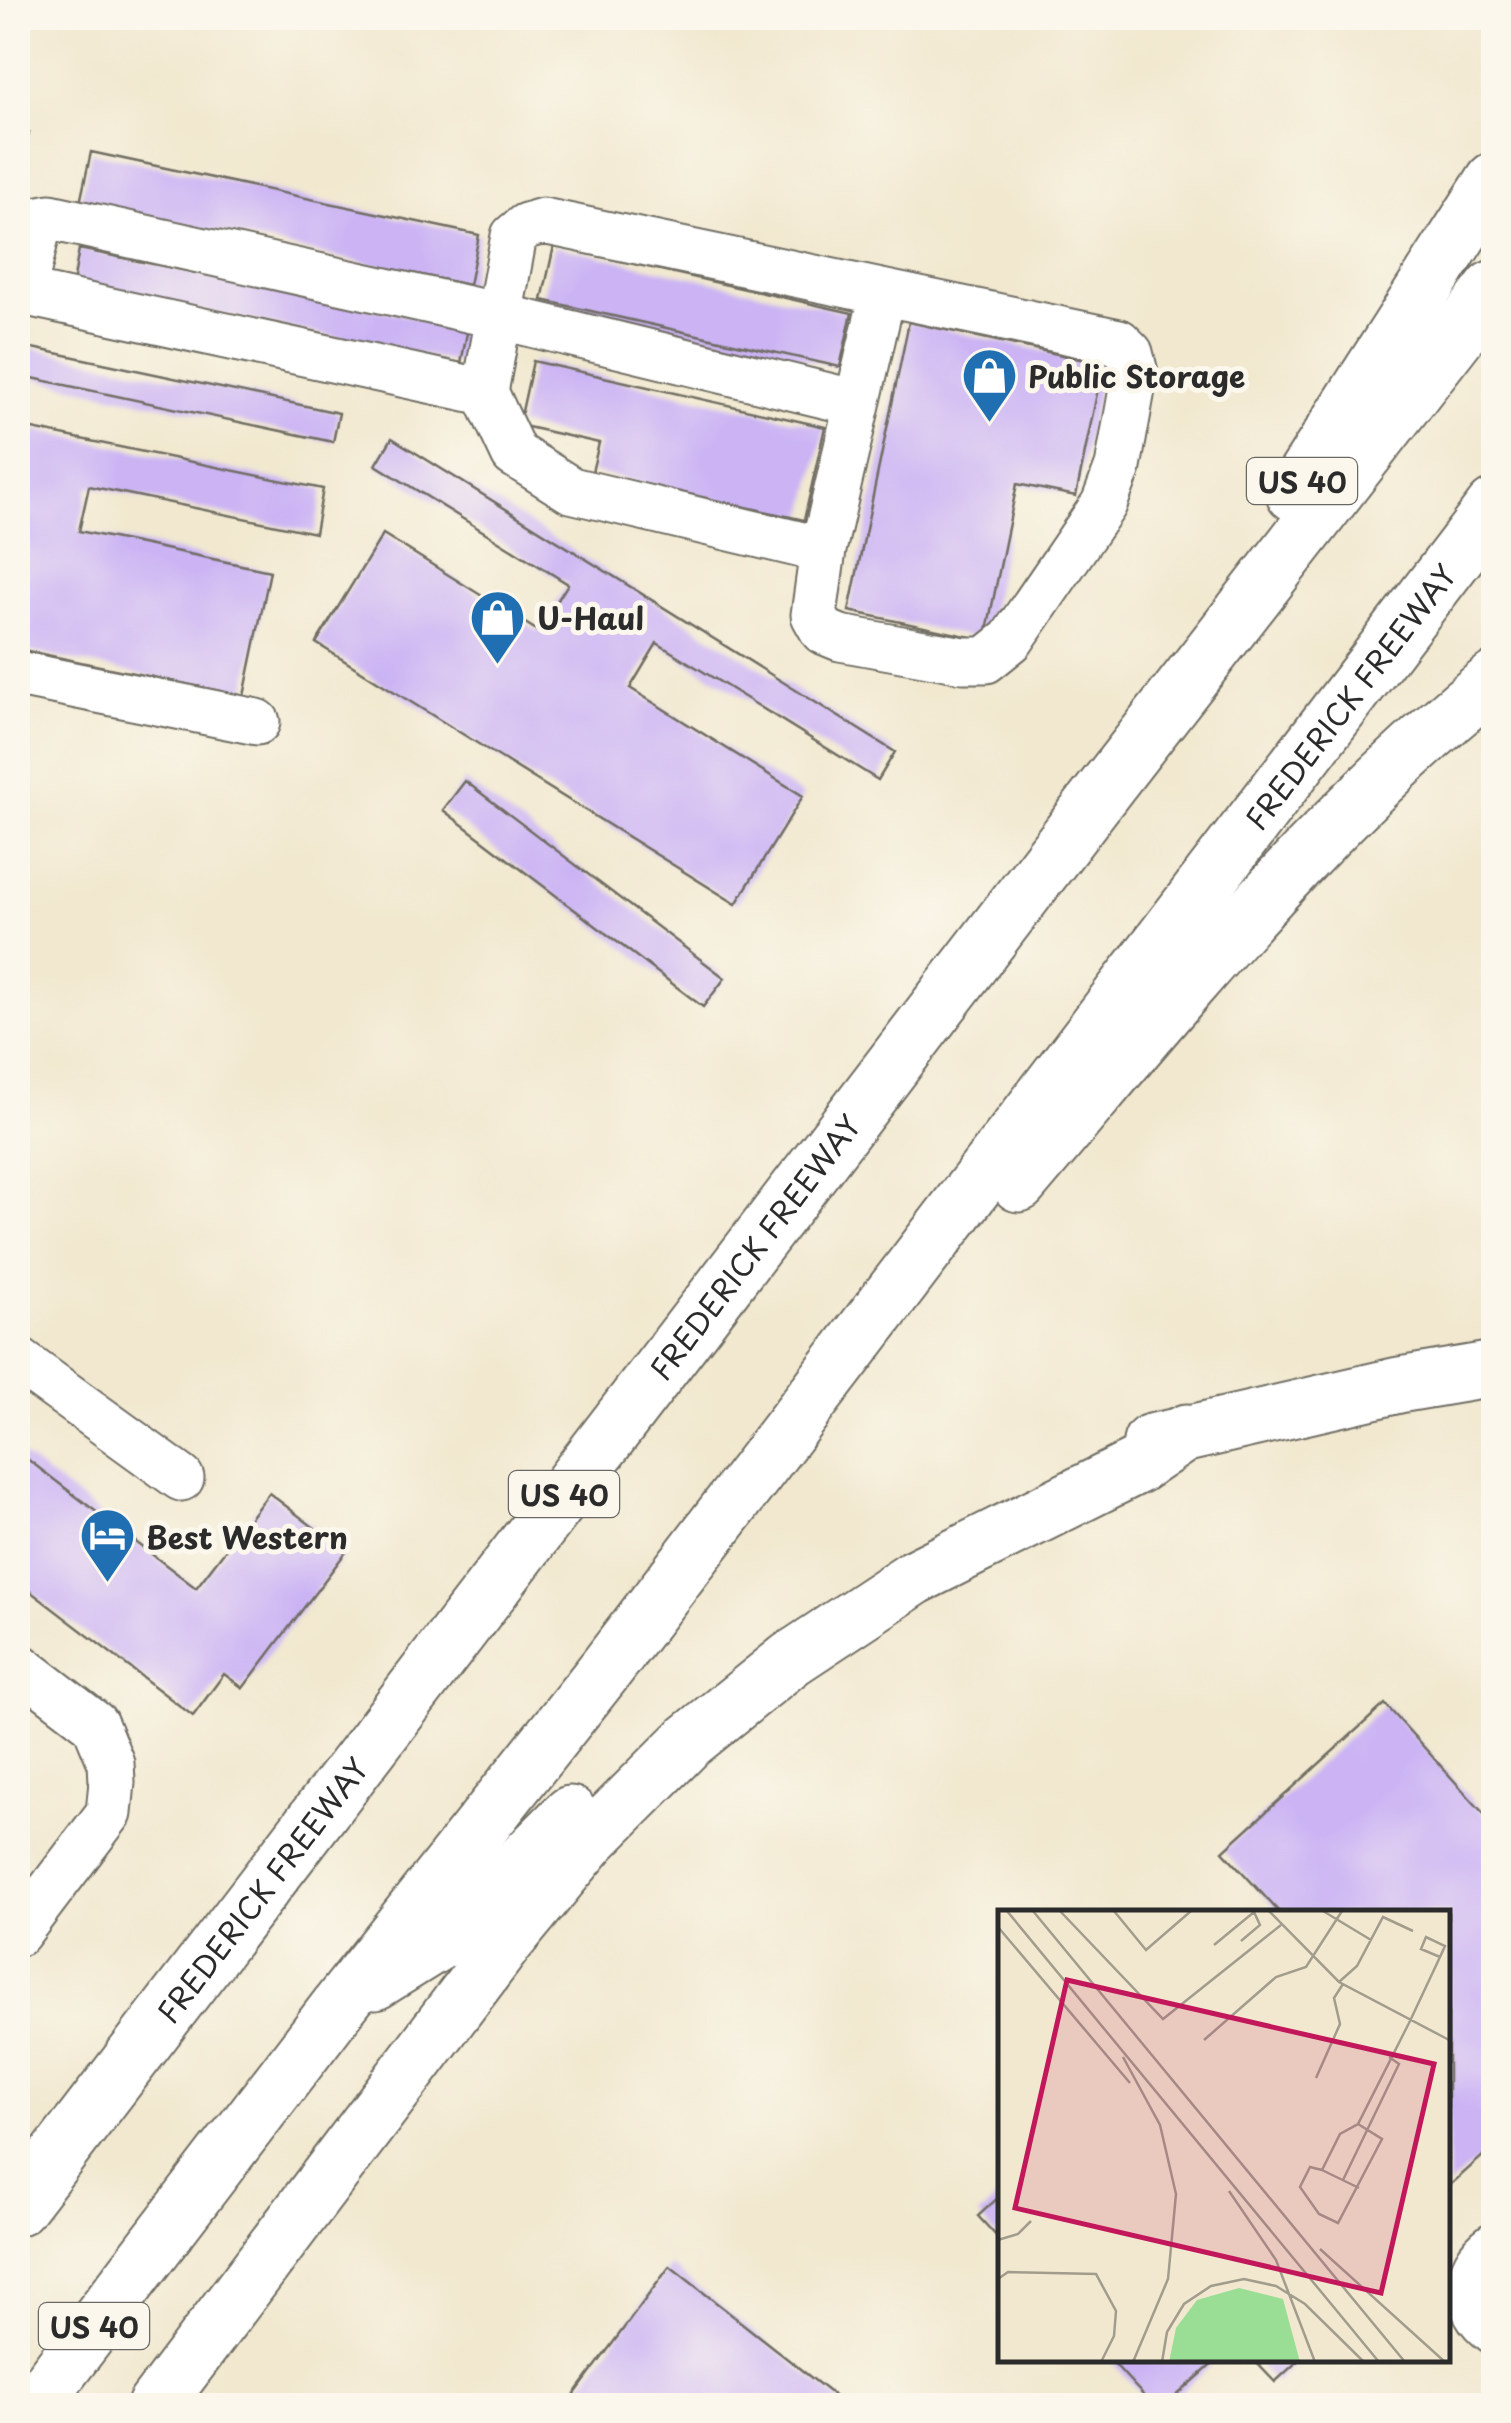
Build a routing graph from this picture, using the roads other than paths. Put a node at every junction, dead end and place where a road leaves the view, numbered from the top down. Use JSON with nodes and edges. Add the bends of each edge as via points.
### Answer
{"nodes":[{"id":1,"x":1494,"y":180,"type":"edge"},
{"id":2,"x":1494,"y":288,"type":"edge"},
{"id":3,"x":20,"y":291,"type":"edge"},
{"id":4,"x":883,"y":293,"type":"junction"},
{"id":5,"x":499,"y":316,"type":"junction"},
{"id":6,"x":485,"y":392,"type":"junction"},
{"id":7,"x":857,"y":403,"type":"junction"},
{"id":8,"x":1494,"y":507,"type":"edge"},
{"id":9,"x":823,"y":550,"type":"junction"},
{"id":10,"x":18,"y":674,"type":"edge"},
{"id":11,"x":1494,"y":680,"type":"edge"},
{"id":12,"x":257,"y":722,"type":"dead end"},
{"id":13,"x":1110,"y":782,"type":"junction"},
{"id":14,"x":18,"y":1360,"type":"edge"},
{"id":15,"x":1494,"y":1370,"type":"edge"},
{"id":16,"x":1187,"y":1432,"type":"junction"},
{"id":17,"x":181,"y":1478,"type":"dead end"},
{"id":18,"x":18,"y":1665,"type":"edge"},
{"id":19,"x":605,"y":1670,"type":"junction"},
{"id":20,"x":18,"y":1933,"type":"edge"},
{"id":21,"x":342,"y":2002,"type":"junction"},
{"id":22,"x":18,"y":2207,"type":"edge"},
{"id":23,"x":1494,"y":2246,"type":"edge"},
{"id":24,"x":1494,"y":2331,"type":"edge"},
{"id":25,"x":33,"y":2406,"type":"edge"},
{"id":26,"x":155,"y":2406,"type":"edge"}],
"edges":[{"from":1,"to":13,"type":"highway","number":"US 40"},
{"from":2,"to":13,"type":"highway","name":"FREDERICK FREEWAY"},
{"from":3,"to":5,"type":"lane","via":[[40,220],[50,217]]},
{"from":3,"to":6,"type":"lane"},
{"from":4,"to":5,"type":"lane","via":[[543,221],[514,236]]},
{"from":4,"to":7,"type":"lane"},
{"from":4,"to":9,"type":"lane","via":[[1118,342],[1130,353],[1135,373],[1118,467],[1104,504],[1022,625],[986,660],[822,631],[814,614]]},
{"from":5,"to":6,"type":"lane"},
{"from":5,"to":7,"type":"lane"},
{"from":6,"to":9,"type":"lane","via":[[514,454],[571,490]]},
{"from":7,"to":9,"type":"lane"},
{"from":8,"to":19,"type":"highway","name":"FREDERICK FREEWAY"},
{"from":10,"to":12,"type":"lane"},
{"from":11,"to":19,"type":"highway","number":"US 40","via":[[1341,816],[1240,925]]},
{"from":13,"to":22,"type":"highway","name":"FREDERICK FREEWAY","number":"US 40"},
{"from":14,"to":17,"type":"lane"},
{"from":15,"to":16,"type":"highway"},
{"from":16,"to":21,"type":"highway","via":[[1036,1489],[780,1632],[668,1717],[448,1936]]},
{"from":16,"to":26,"type":"highway","via":[[1137,1466],[915,1577],[791,1660],[688,1742],[590,1840],[504,1944]]},
{"from":18,"to":20,"type":"lane","via":[[96,1724],[111,1764],[110,1813]]},
{"from":19,"to":21,"type":"highway","name":"FREDERICK FREEWAY","number":"US 40"},
{"from":21,"to":25,"type":"highway","name":"FREDERICK FREEWAY","number":"US 40"},
{"from":23,"to":24,"type":"lane","via":[[1478,2260],[1468,2293],[1473,2310]]}]}
